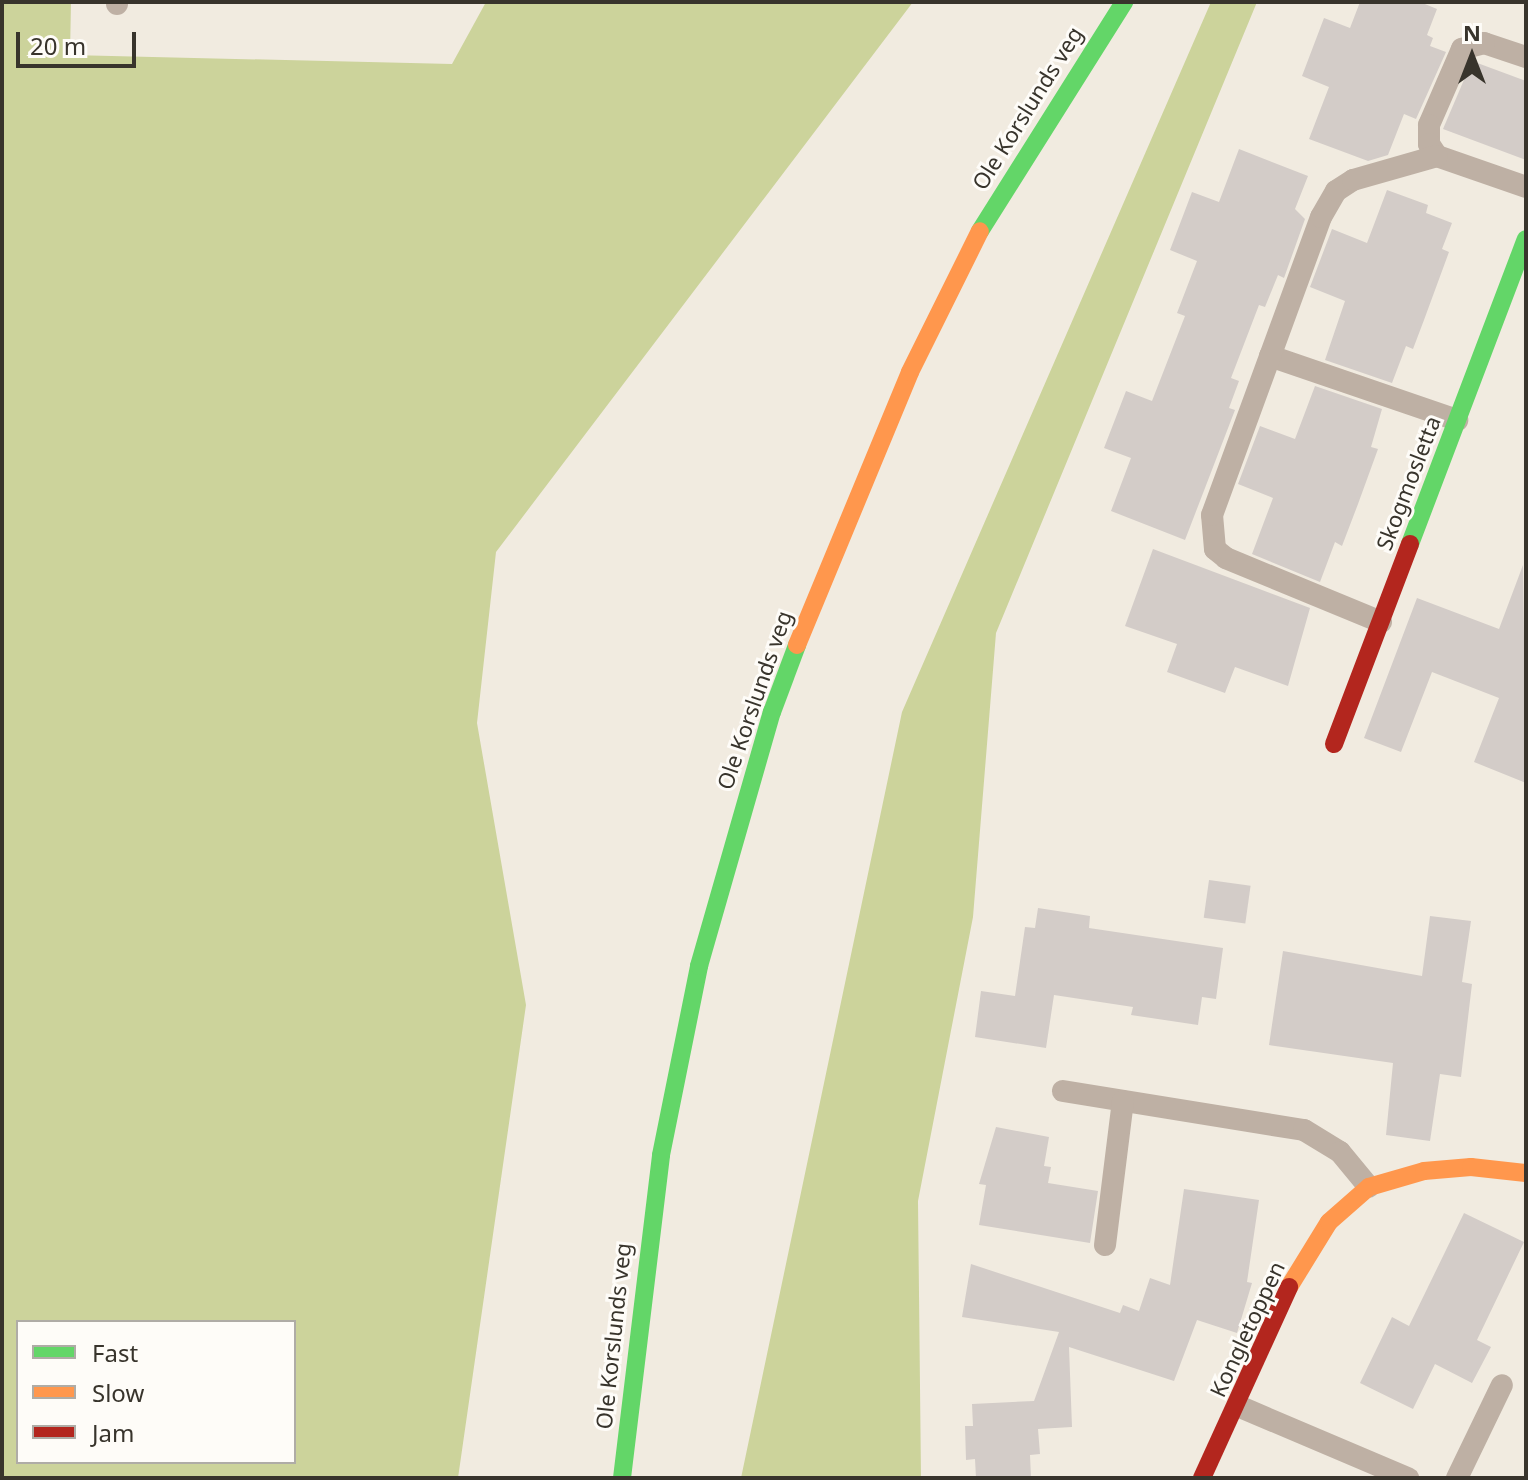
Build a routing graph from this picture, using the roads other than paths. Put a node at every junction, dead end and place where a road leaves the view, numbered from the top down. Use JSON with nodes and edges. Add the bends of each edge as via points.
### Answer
{"nodes":[{"id":1,"x":1123,"y":2,"type":"edge"},
{"id":2,"x":1526,"y":57,"type":"edge"},
{"id":3,"x":1437,"y":156,"type":"junction"},
{"id":4,"x":1526,"y":187,"type":"edge"},
{"id":5,"x":1526,"y":239,"type":"edge"},
{"id":6,"x":1270,"y":356,"type":"junction"},
{"id":7,"x":1457,"y":420,"type":"junction"},
{"id":8,"x":1381,"y":622,"type":"junction"},
{"id":9,"x":1334,"y":744,"type":"dead end"},
{"id":10,"x":1063,"y":1091,"type":"dead end"},
{"id":11,"x":1123,"y":1101,"type":"junction"},
{"id":12,"x":1526,"y":1173,"type":"edge"},
{"id":13,"x":1369,"y":1187,"type":"junction"},
{"id":14,"x":1105,"y":1245,"type":"dead end"},
{"id":15,"x":1502,"y":1385,"type":"dead end"},
{"id":16,"x":1238,"y":1406,"type":"junction"},
{"id":17,"x":622,"y":1478,"type":"edge"},
{"id":18,"x":1202,"y":1478,"type":"edge"},
{"id":19,"x":1408,"y":1478,"type":"edge"},
{"id":20,"x":1457,"y":1478,"type":"edge"}],
"edges":[{"from":1,"to":17,"type":"street","name":"Ole Korslunds veg","via":[[986,218],[910,372],[832,552],[772,712],[699,966],[661,1155]]},
{"from":2,"to":3,"type":"lane","via":[[1484,43],[1462,49],[1429,125],[1429,144]]},
{"from":3,"to":4,"type":"lane"},
{"from":3,"to":6,"type":"lane","via":[[1353,180],[1336,191],[1321,217]]},
{"from":5,"to":7,"type":"street","name":"Skogmosletta"},
{"from":6,"to":7,"type":"lane"},
{"from":6,"to":8,"type":"lane","via":[[1212,515],[1215,549]]},
{"from":7,"to":8,"type":"street","name":"Skogmosletta"},
{"from":8,"to":9,"type":"street","name":"Skogmosletta"},
{"from":10,"to":11,"type":"lane"},
{"from":11,"to":13,"type":"lane","via":[[1304,1130],[1340,1152]]},
{"from":11,"to":14,"type":"lane"},
{"from":12,"to":13,"type":"street","name":"Kongletoppen","via":[[1471,1167],[1424,1171]]},
{"from":13,"to":16,"type":"street","name":"Kongletoppen","via":[[1329,1222],[1284,1295]]},
{"from":15,"to":20,"type":"lane"},
{"from":16,"to":18,"type":"street","name":"Kongletoppen"},
{"from":16,"to":19,"type":"lane"}]}
